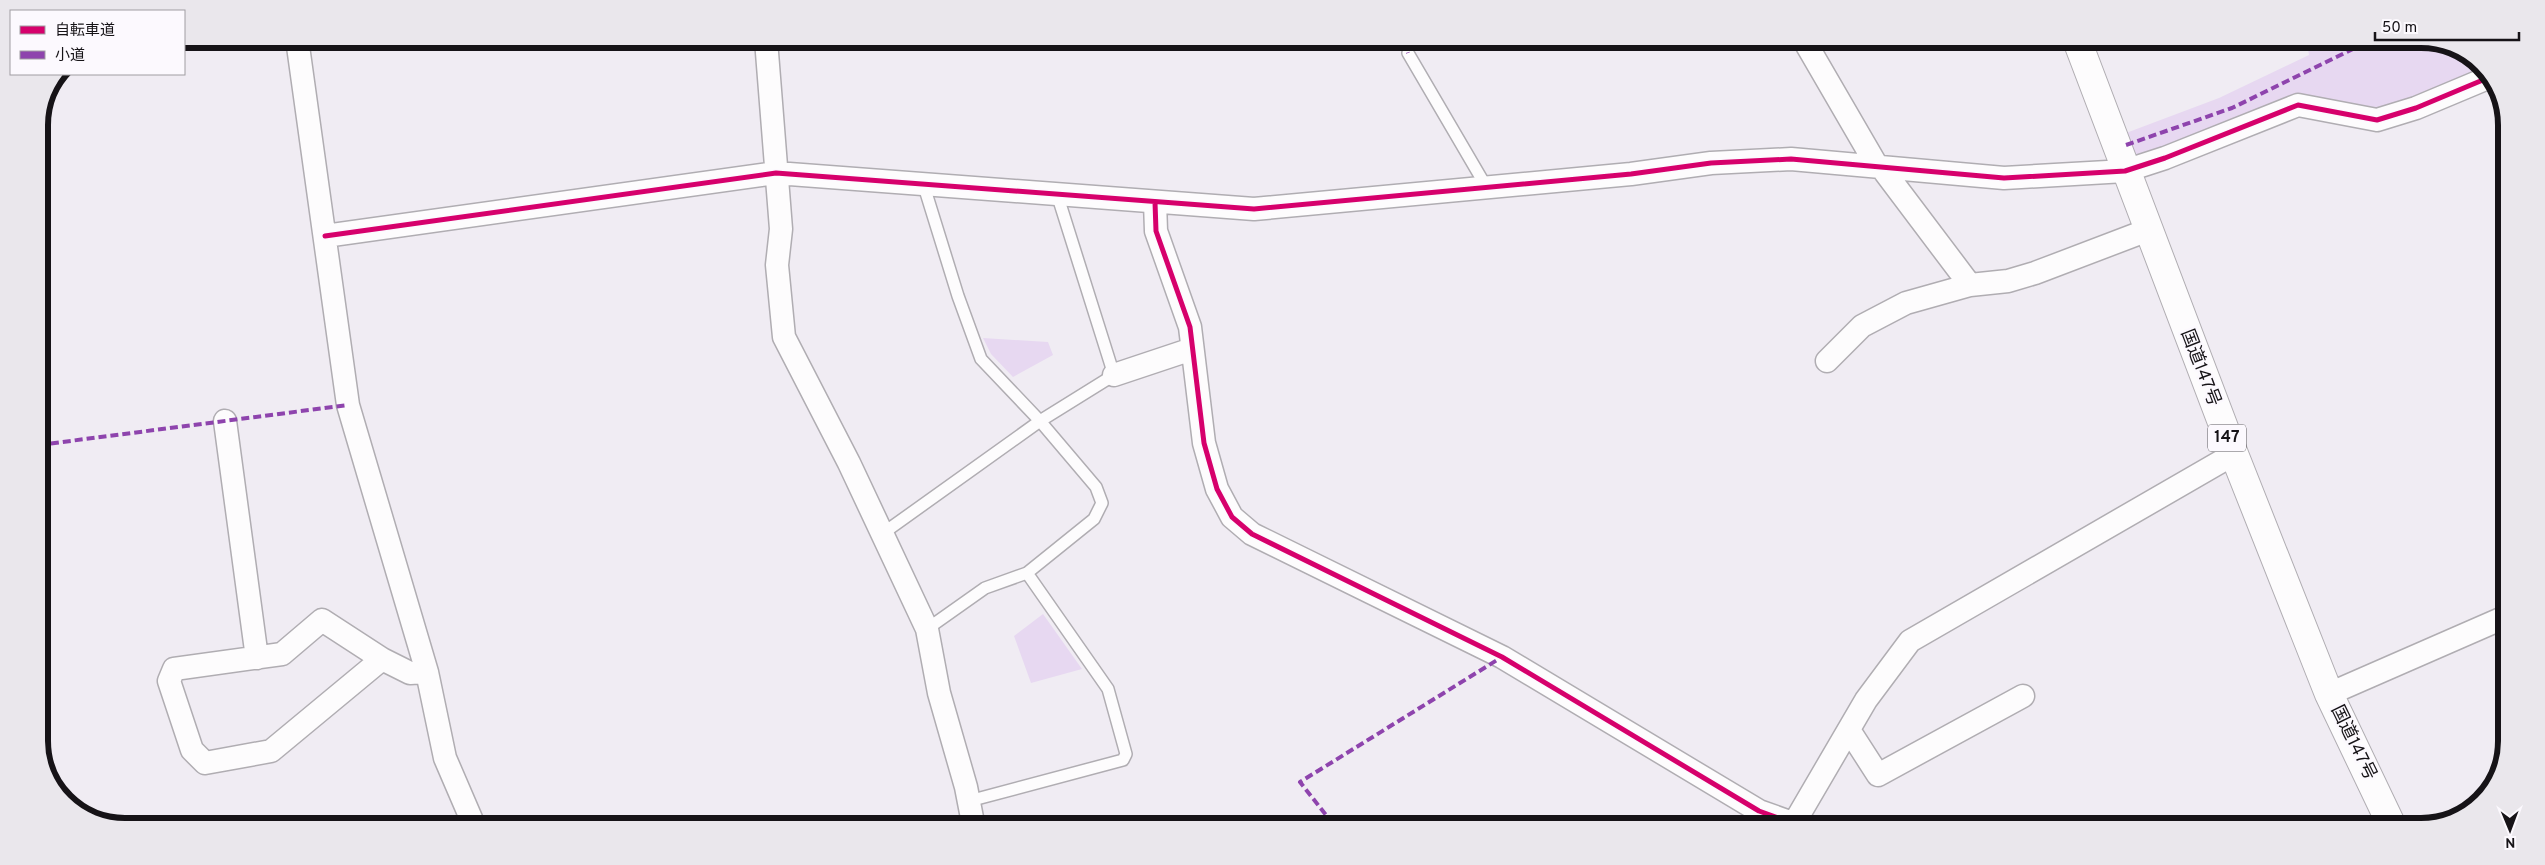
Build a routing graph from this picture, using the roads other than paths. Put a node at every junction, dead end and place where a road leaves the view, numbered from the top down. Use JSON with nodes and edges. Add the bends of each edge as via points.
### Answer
{"nodes":[{"id":1,"x":297,"y":47,"type":"edge"},
{"id":2,"x":767,"y":47,"type":"edge"},
{"id":3,"x":1809,"y":47,"type":"edge"},
{"id":4,"x":2080,"y":47,"type":"edge"},
{"id":5,"x":1408,"y":53,"type":"dead end"},
{"id":6,"x":2482,"y":82,"type":"edge"},
{"id":7,"x":1879,"y":167,"type":"junction"},
{"id":8,"x":2125,"y":171,"type":"junction"},
{"id":9,"x":776,"y":173,"type":"junction"},
{"id":10,"x":923,"y":183,"type":"junction"},
{"id":11,"x":1487,"y":188,"type":"junction"},
{"id":12,"x":1058,"y":194,"type":"junction"},
{"id":13,"x":1155,"y":202,"type":"junction"},
{"id":14,"x":2148,"y":230,"type":"junction"},
{"id":15,"x":325,"y":236,"type":"junction"},
{"id":16,"x":1970,"y":285,"type":"junction"},
{"id":17,"x":1192,"y":349,"type":"junction"},
{"id":18,"x":1827,"y":361,"type":"dead end"},
{"id":19,"x":1114,"y":375,"type":"junction"},
{"id":20,"x":225,"y":421,"type":"dead end"},
{"id":21,"x":1040,"y":421,"type":"junction"},
{"id":22,"x":2234,"y":454,"type":"junction"},
{"id":23,"x":882,"y":534,"type":"junction"},
{"id":24,"x":1027,"y":573,"type":"junction"},
{"id":25,"x":2498,"y":620,"type":"edge"},
{"id":26,"x":927,"y":629,"type":"junction"},
{"id":27,"x":257,"y":658,"type":"junction"},
{"id":28,"x":382,"y":660,"type":"junction"},
{"id":29,"x":427,"y":672,"type":"junction"},
{"id":30,"x":2329,"y":694,"type":"junction"},
{"id":31,"x":2023,"y":696,"type":"dead end"},
{"id":32,"x":1849,"y":730,"type":"junction"},
{"id":33,"x":969,"y":801,"type":"junction"},
{"id":34,"x":472,"y":818,"type":"edge"},
{"id":35,"x":972,"y":818,"type":"edge"},
{"id":36,"x":1780,"y":818,"type":"edge"},
{"id":37,"x":1798,"y":818,"type":"edge"},
{"id":38,"x":2388,"y":818,"type":"edge"}],
"edges":[{"from":1,"to":15,"type":"street"},
{"from":2,"to":9,"type":"street"},
{"from":3,"to":7,"type":"street"},
{"from":4,"to":8,"type":"highway","name":"国道147号","number":"147"},
{"from":5,"to":11,"type":"lane"},
{"from":6,"to":8,"type":"street","via":[[2378,120],[2298,105]]},
{"from":7,"to":8,"type":"street","via":[[2004,178]]},
{"from":7,"to":11,"type":"street","via":[[1791,159],[1711,163]]},
{"from":7,"to":16,"type":"street"},
{"from":8,"to":14,"type":"highway","name":"国道147号","number":"147"},
{"from":9,"to":10,"type":"street"},
{"from":9,"to":15,"type":"street"},
{"from":9,"to":23,"type":"street","via":[[780,228],[777,266],[784,336]]},
{"from":10,"to":12,"type":"street"},
{"from":10,"to":21,"type":"lane","via":[[981,358]]},
{"from":11,"to":13,"type":"street","via":[[1254,210]]},
{"from":12,"to":13,"type":"street"},
{"from":12,"to":19,"type":"lane"},
{"from":13,"to":17,"type":"street","via":[[1156,231],[1190,327]]},
{"from":14,"to":16,"type":"street","via":[[2036,273],[2008,281]]},
{"from":14,"to":22,"type":"highway","name":"国道147号","number":"147"},
{"from":15,"to":29,"type":"street","via":[[348,404]]},
{"from":16,"to":18,"type":"street","via":[[1906,303],[1862,326]]},
{"from":17,"to":19,"type":"street"},
{"from":17,"to":36,"type":"street","via":[[1204,443],[1217,488],[1232,516],[1252,534],[1502,657],[1759,810]]},
{"from":19,"to":21,"type":"lane"},
{"from":20,"to":27,"type":"street"},
{"from":21,"to":23,"type":"lane"},
{"from":21,"to":24,"type":"lane","via":[[1096,486],[1102,503],[1094,519]]},
{"from":22,"to":30,"type":"highway","name":"国道147号","number":"147"},
{"from":22,"to":32,"type":"street","via":[[1910,641],[1866,700]]},
{"from":23,"to":26,"type":"street"},
{"from":24,"to":26,"type":"lane","via":[[985,588]]},
{"from":24,"to":33,"type":"lane","via":[[1108,689],[1126,754],[1123,760]]},
{"from":25,"to":30,"type":"street"},
{"from":26,"to":33,"type":"street","via":[[939,693]]},
{"from":27,"to":28,"type":"street","via":[[282,654],[322,620]]},
{"from":27,"to":28,"type":"street","via":[[174,669],[169,681],[192,750],[206,763],[271,751]]},
{"from":28,"to":29,"type":"street","via":[[410,673]]},
{"from":29,"to":34,"type":"street","via":[[445,758]]},
{"from":30,"to":38,"type":"highway","name":"国道147号","number":"147"},
{"from":31,"to":32,"type":"street","via":[[1878,775]]},
{"from":32,"to":37,"type":"street"},
{"from":33,"to":35,"type":"street"}]}
